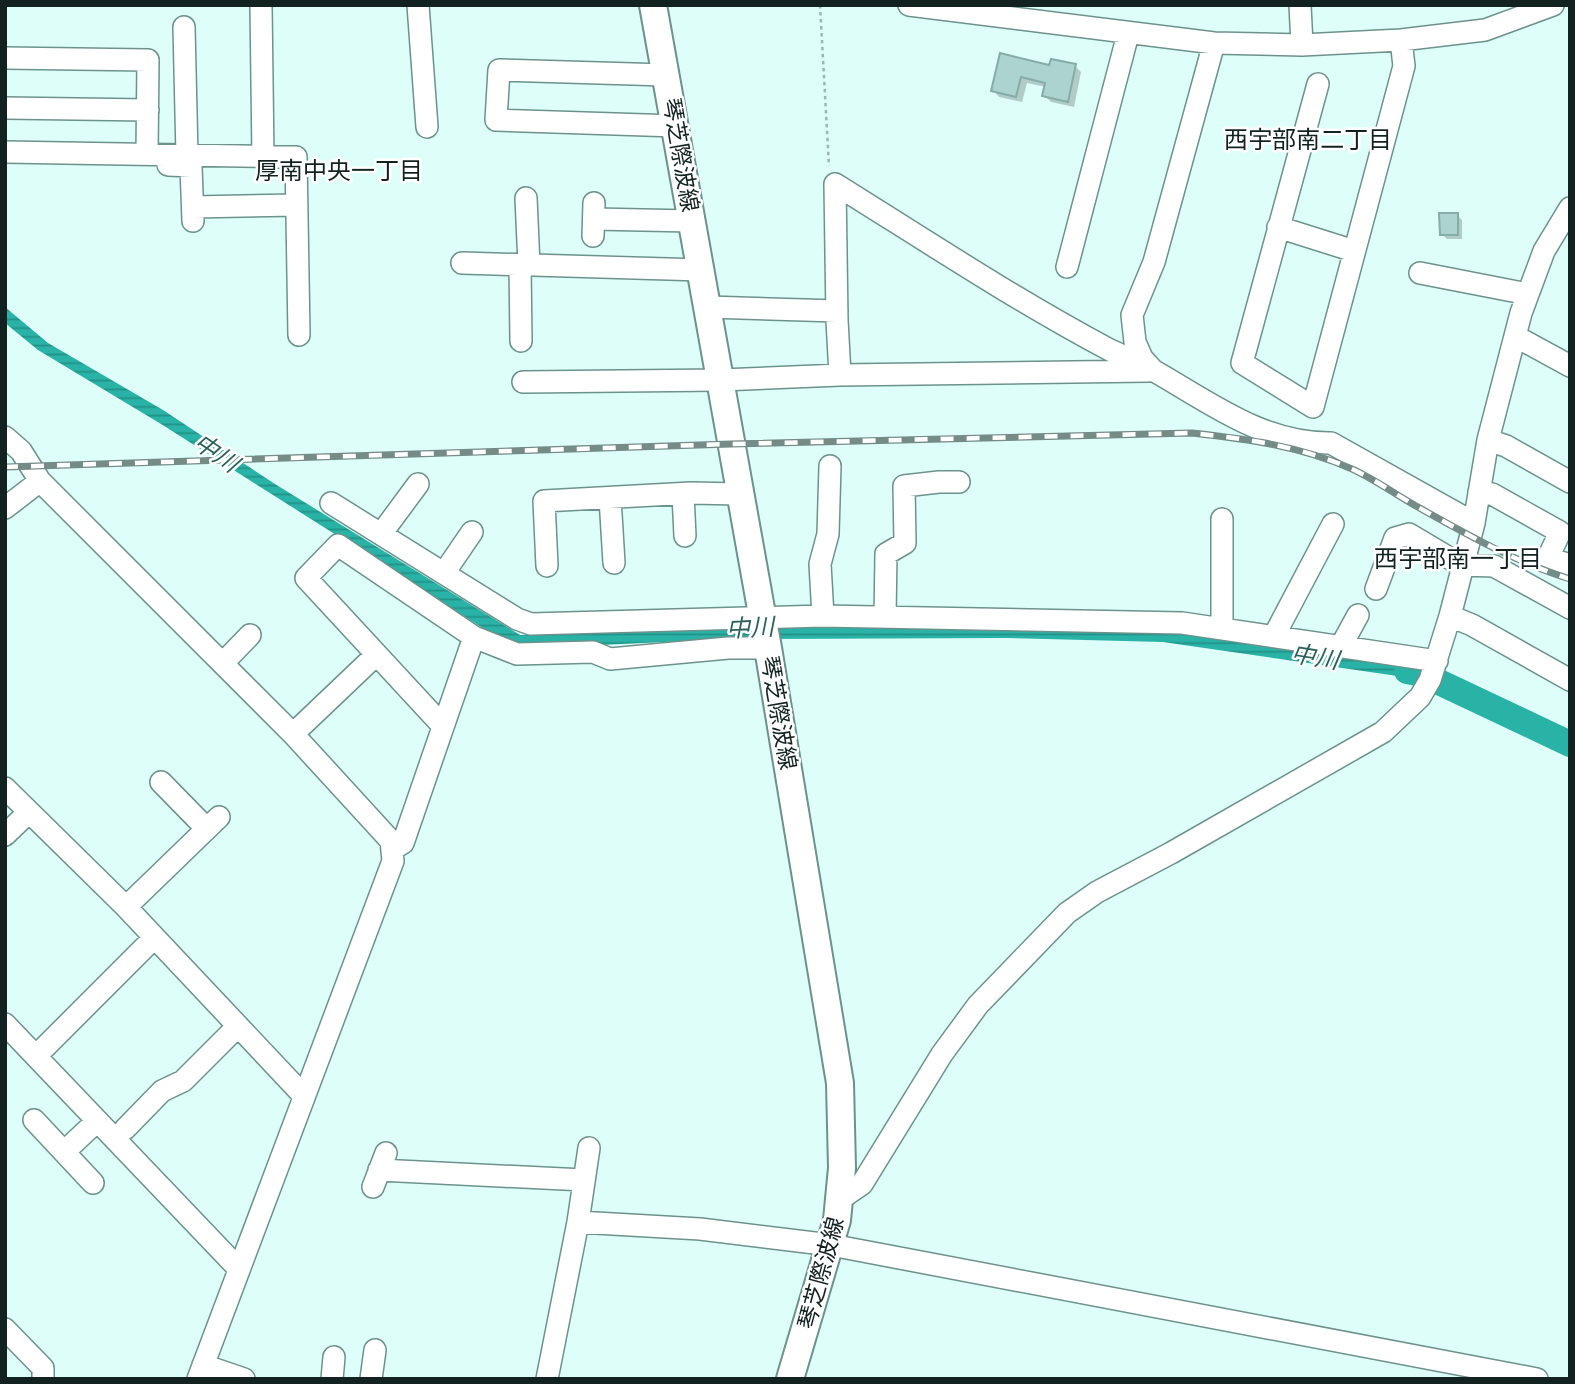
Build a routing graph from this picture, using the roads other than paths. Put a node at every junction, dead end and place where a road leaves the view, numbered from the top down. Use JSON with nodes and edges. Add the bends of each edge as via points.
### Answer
{"nodes":[{"id":1,"x":261,"y":5,"type":"edge"},
{"id":2,"x":418,"y":5,"type":"edge"},
{"id":3,"x":653,"y":5,"type":"edge"},
{"id":4,"x":908,"y":5,"type":"edge"},
{"id":5,"x":1300,"y":5,"type":"edge"},
{"id":6,"x":1553,"y":5,"type":"edge"},
{"id":7,"x":184,"y":27,"type":"dead end"},
{"id":8,"x":1128,"y":34,"type":"junction"},
{"id":9,"x":1401,"y":40,"type":"junction"},
{"id":10,"x":1214,"y":43,"type":"junction"},
{"id":11,"x":1302,"y":45,"type":"junction"},
{"id":12,"x":5,"y":58,"type":"edge"},
{"id":13,"x":666,"y":75,"type":"junction"},
{"id":14,"x":1318,"y":85,"type":"dead end"},
{"id":15,"x":5,"y":108,"type":"edge"},
{"id":16,"x":148,"y":110,"type":"junction"},
{"id":17,"x":676,"y":126,"type":"junction"},
{"id":18,"x":427,"y":127,"type":"dead end"},
{"id":19,"x":5,"y":152,"type":"edge"},
{"id":20,"x":147,"y":154,"type":"junction"},
{"id":21,"x":187,"y":156,"type":"junction"},
{"id":22,"x":263,"y":158,"type":"junction"},
{"id":23,"x":5,"y":160,"type":"edge"},
{"id":24,"x":526,"y":198,"type":"dead end"},
{"id":25,"x":297,"y":205,"type":"junction"},
{"id":26,"x":1570,"y":208,"type":"edge"},
{"id":27,"x":594,"y":219,"type":"dead end"},
{"id":28,"x":692,"y":221,"type":"junction"},
{"id":29,"x":1278,"y":227,"type":"junction"},
{"id":30,"x":1354,"y":251,"type":"junction"},
{"id":31,"x":462,"y":263,"type":"dead end"},
{"id":32,"x":524,"y":265,"type":"junction"},
{"id":33,"x":1067,"y":267,"type":"dead end"},
{"id":34,"x":702,"y":270,"type":"junction"},
{"id":35,"x":1420,"y":273,"type":"dead end"},
{"id":36,"x":1528,"y":294,"type":"junction"},
{"id":37,"x":708,"y":307,"type":"junction"},
{"id":38,"x":837,"y":312,"type":"junction"},
{"id":39,"x":299,"y":335,"type":"dead end"},
{"id":40,"x":1515,"y":336,"type":"junction"},
{"id":41,"x":521,"y":341,"type":"dead end"},
{"id":42,"x":1570,"y":366,"type":"edge"},
{"id":43,"x":1155,"y":371,"type":"junction"},
{"id":44,"x":840,"y":375,"type":"junction"},
{"id":45,"x":721,"y":380,"type":"junction"},
{"id":46,"x":523,"y":382,"type":"dead end"},
{"id":47,"x":5,"y":437,"type":"edge"},
{"id":48,"x":1488,"y":440,"type":"junction"},
{"id":49,"x":830,"y":466,"type":"dead end"},
{"id":50,"x":40,"y":481,"type":"junction"},
{"id":51,"x":959,"y":482,"type":"dead end"},
{"id":52,"x":1570,"y":482,"type":"edge"},
{"id":53,"x":418,"y":484,"type":"dead end"},
{"id":54,"x":1479,"y":492,"type":"junction"},
{"id":55,"x":683,"y":494,"type":"junction"},
{"id":56,"x":740,"y":494,"type":"junction"},
{"id":57,"x":610,"y":498,"type":"junction"},
{"id":58,"x":331,"y":503,"type":"dead end"},
{"id":59,"x":5,"y":508,"type":"edge"},
{"id":60,"x":1222,"y":519,"type":"dead end"},
{"id":61,"x":1474,"y":523,"type":"junction"},
{"id":62,"x":1333,"y":524,"type":"dead end"},
{"id":63,"x":472,"y":532,"type":"dead end"},
{"id":64,"x":381,"y":534,"type":"junction"},
{"id":65,"x":685,"y":536,"type":"dead end"},
{"id":66,"x":614,"y":563,"type":"dead end"},
{"id":67,"x":1461,"y":565,"type":"junction"},
{"id":68,"x":1570,"y":565,"type":"edge"},
{"id":69,"x":547,"y":566,"type":"dead end"},
{"id":70,"x":444,"y":573,"type":"junction"},
{"id":71,"x":1376,"y":589,"type":"dead end"},
{"id":72,"x":1570,"y":608,"type":"edge"},
{"id":73,"x":1358,"y":615,"type":"dead end"},
{"id":74,"x":823,"y":616,"type":"junction"},
{"id":75,"x":1450,"y":616,"type":"junction"},
{"id":76,"x":885,"y":617,"type":"junction"},
{"id":77,"x":1222,"y":629,"type":"junction"},
{"id":78,"x":766,"y":633,"type":"junction"},
{"id":79,"x":250,"y":635,"type":"dead end"},
{"id":80,"x":1274,"y":636,"type":"junction"},
{"id":81,"x":474,"y":637,"type":"junction"},
{"id":82,"x":563,"y":639,"type":"junction"},
{"id":83,"x":1341,"y":646,"type":"junction"},
{"id":84,"x":376,"y":655,"type":"junction"},
{"id":85,"x":1437,"y":661,"type":"junction"},
{"id":86,"x":223,"y":663,"type":"junction"},
{"id":87,"x":1570,"y":680,"type":"edge"},
{"id":88,"x":442,"y":725,"type":"junction"},
{"id":89,"x":293,"y":734,"type":"junction"},
{"id":90,"x":161,"y":782,"type":"dead end"},
{"id":91,"x":5,"y":788,"type":"edge"},
{"id":92,"x":29,"y":811,"type":"junction"},
{"id":93,"x":5,"y":835,"type":"edge"},
{"id":94,"x":393,"y":850,"type":"junction"},
{"id":95,"x":126,"y":907,"type":"junction"},
{"id":96,"x":154,"y":938,"type":"junction"},
{"id":97,"x":5,"y":1024,"type":"edge"},
{"id":98,"x":237,"y":1027,"type":"junction"},
{"id":99,"x":36,"y":1056,"type":"junction"},
{"id":100,"x":304,"y":1096,"type":"junction"},
{"id":101,"x":34,"y":1120,"type":"dead end"},
{"id":102,"x":97,"y":1121,"type":"junction"},
{"id":103,"x":125,"y":1129,"type":"dead end"},
{"id":104,"x":589,"y":1148,"type":"dead end"},
{"id":105,"x":64,"y":1152,"type":"junction"},
{"id":106,"x":379,"y":1170,"type":"dead end"},
{"id":107,"x":584,"y":1180,"type":"junction"},
{"id":108,"x":93,"y":1183,"type":"dead end"},
{"id":109,"x":840,"y":1199,"type":"junction"},
{"id":110,"x":579,"y":1222,"type":"junction"},
{"id":111,"x":831,"y":1245,"type":"junction"},
{"id":112,"x":238,"y":1268,"type":"junction"},
{"id":113,"x":5,"y":1329,"type":"edge"},
{"id":114,"x":375,"y":1350,"type":"dead end"},
{"id":115,"x":334,"y":1357,"type":"dead end"},
{"id":116,"x":200,"y":1372,"type":"edge"},
{"id":117,"x":43,"y":1379,"type":"edge"},
{"id":118,"x":244,"y":1379,"type":"edge"},
{"id":119,"x":332,"y":1379,"type":"edge"},
{"id":120,"x":371,"y":1379,"type":"edge"},
{"id":121,"x":547,"y":1379,"type":"edge"},
{"id":122,"x":790,"y":1379,"type":"edge"},
{"id":123,"x":1537,"y":1379,"type":"edge"}],
"edges":[{"from":1,"to":22,"type":"street"},
{"from":2,"to":18,"type":"street"},
{"from":3,"to":13,"type":"main road","name":"琴芝際波線"},
{"from":4,"to":8,"type":"street"},
{"from":5,"to":11,"type":"street"},
{"from":6,"to":9,"type":"street","via":[[1485,30]]},
{"from":7,"to":21,"type":"street"},
{"from":8,"to":10,"type":"street"},
{"from":8,"to":33,"type":"street"},
{"from":9,"to":11,"type":"street"},
{"from":9,"to":30,"type":"street","via":[[1404,66]]},
{"from":10,"to":11,"type":"street"},
{"from":10,"to":43,"type":"street","via":[[1154,262],[1132,315],[1135,342]]},
{"from":12,"to":16,"type":"street","via":[[148,60]]},
{"from":13,"to":17,"type":"main road","name":"琴芝際波線"},
{"from":13,"to":17,"type":"street","via":[[499,69],[496,120]]},
{"from":14,"to":29,"type":"street"},
{"from":15,"to":16,"type":"street"},
{"from":16,"to":20,"type":"street"},
{"from":17,"to":28,"type":"main road","name":"琴芝際波線"},
{"from":19,"to":20,"type":"street"},
{"from":20,"to":21,"type":"street"},
{"from":21,"to":22,"type":"street"},
{"from":22,"to":25,"type":"street","via":[[296,158]]},
{"from":23,"to":25,"type":"street","via":[[191,166],[193,214]]},
{"from":24,"to":32,"type":"street"},
{"from":25,"to":39,"type":"street"},
{"from":26,"to":36,"type":"street","via":[[1544,251]]},
{"from":27,"to":28,"type":"street"},
{"from":28,"to":34,"type":"main road","name":"琴芝際波線"},
{"from":29,"to":30,"type":"street"},
{"from":29,"to":30,"type":"street","via":[[1242,363],[1313,407]]},
{"from":31,"to":32,"type":"street"},
{"from":32,"to":34,"type":"street"},
{"from":32,"to":41,"type":"street"},
{"from":34,"to":37,"type":"main road","name":"琴芝際波線"},
{"from":35,"to":36,"type":"street"},
{"from":36,"to":40,"type":"street"},
{"from":37,"to":38,"type":"street"},
{"from":37,"to":45,"type":"main road","name":"琴芝際波線"},
{"from":38,"to":43,"type":"street","via":[[835,184],[959,262]]},
{"from":38,"to":44,"type":"street"},
{"from":40,"to":42,"type":"street"},
{"from":40,"to":48,"type":"street"},
{"from":43,"to":44,"type":"street"},
{"from":43,"to":61,"type":"street","via":[[1255,428],[1275,436],[1331,443]]},
{"from":44,"to":45,"type":"street"},
{"from":45,"to":46,"type":"street"},
{"from":45,"to":56,"type":"main road","name":"琴芝際波線"},
{"from":47,"to":50,"type":"street"},
{"from":48,"to":52,"type":"street"},
{"from":48,"to":54,"type":"street"},
{"from":49,"to":74,"type":"street","via":[[828,534],[820,564]]},
{"from":50,"to":59,"type":"street"},
{"from":50,"to":86,"type":"street"},
{"from":51,"to":76,"type":"street","via":[[904,486],[905,543],[886,554]]},
{"from":53,"to":64,"type":"street"},
{"from":54,"to":61,"type":"street"},
{"from":54,"to":68,"type":"street","via":[[1492,494],[1560,532],[1548,558]]},
{"from":55,"to":56,"type":"street"},
{"from":55,"to":57,"type":"street"},
{"from":55,"to":65,"type":"street"},
{"from":56,"to":78,"type":"main road","name":"琴芝際波線"},
{"from":57,"to":66,"type":"street"},
{"from":57,"to":69,"type":"street","via":[[544,501]]},
{"from":58,"to":64,"type":"street"},
{"from":60,"to":77,"type":"street"},
{"from":61,"to":67,"type":"street"},
{"from":62,"to":80,"type":"street"},
{"from":63,"to":70,"type":"street"},
{"from":64,"to":70,"type":"street"},
{"from":67,"to":71,"type":"street","via":[[1409,534],[1395,538]]},
{"from":67,"to":72,"type":"street","via":[[1493,566]]},
{"from":67,"to":75,"type":"street"},
{"from":70,"to":82,"type":"street","via":[[517,619]]},
{"from":73,"to":83,"type":"street"},
{"from":74,"to":76,"type":"street"},
{"from":74,"to":78,"type":"street"},
{"from":75,"to":85,"type":"street"},
{"from":75,"to":87,"type":"street"},
{"from":76,"to":77,"type":"street","via":[[1140,622]]},
{"from":77,"to":80,"type":"street"},
{"from":78,"to":82,"type":"street"},
{"from":78,"to":82,"type":"street","via":[[728,648],[610,659]]},
{"from":78,"to":109,"type":"main road","name":"琴芝際波線","via":[[840,1083]]},
{"from":79,"to":86,"type":"street"},
{"from":80,"to":83,"type":"street"},
{"from":81,"to":82,"type":"street","via":[[517,654]]},
{"from":81,"to":84,"type":"street","via":[[338,545],[306,578]]},
{"from":81,"to":88,"type":"street"},
{"from":83,"to":85,"type":"street"},
{"from":84,"to":88,"type":"street"},
{"from":84,"to":89,"type":"street"},
{"from":85,"to":109,"type":"street","via":[[1420,697],[1383,732],[1067,913],[978,1005],[942,1054],[862,1184]]},
{"from":86,"to":89,"type":"street"},
{"from":88,"to":94,"type":"street","via":[[403,843]]},
{"from":89,"to":94,"type":"street","via":[[391,841]]},
{"from":90,"to":95,"type":"street","via":[[213,823]]},
{"from":91,"to":92,"type":"street"},
{"from":92,"to":93,"type":"street"},
{"from":92,"to":95,"type":"street"},
{"from":94,"to":100,"type":"street","via":[[393,861]]},
{"from":95,"to":96,"type":"street"},
{"from":96,"to":98,"type":"street"},
{"from":96,"to":99,"type":"street"},
{"from":97,"to":99,"type":"street"},
{"from":98,"to":100,"type":"street"},
{"from":98,"to":103,"type":"street","via":[[183,1081],[162,1091]]},
{"from":99,"to":102,"type":"street"},
{"from":100,"to":112,"type":"street"},
{"from":101,"to":105,"type":"street"},
{"from":102,"to":105,"type":"street"},
{"from":102,"to":112,"type":"street"},
{"from":104,"to":107,"type":"street"},
{"from":105,"to":108,"type":"street"},
{"from":106,"to":107,"type":"street"},
{"from":107,"to":110,"type":"street"},
{"from":109,"to":111,"type":"main road","name":"琴芝際波線"},
{"from":110,"to":111,"type":"street","via":[[700,1229]]},
{"from":110,"to":121,"type":"street"},
{"from":111,"to":122,"type":"main road","name":"琴芝際波線"},
{"from":111,"to":123,"type":"street"},
{"from":112,"to":116,"type":"street"},
{"from":113,"to":117,"type":"street","via":[[43,1368]]},
{"from":114,"to":120,"type":"street"},
{"from":115,"to":119,"type":"street"},
{"from":116,"to":118,"type":"street"}]}
